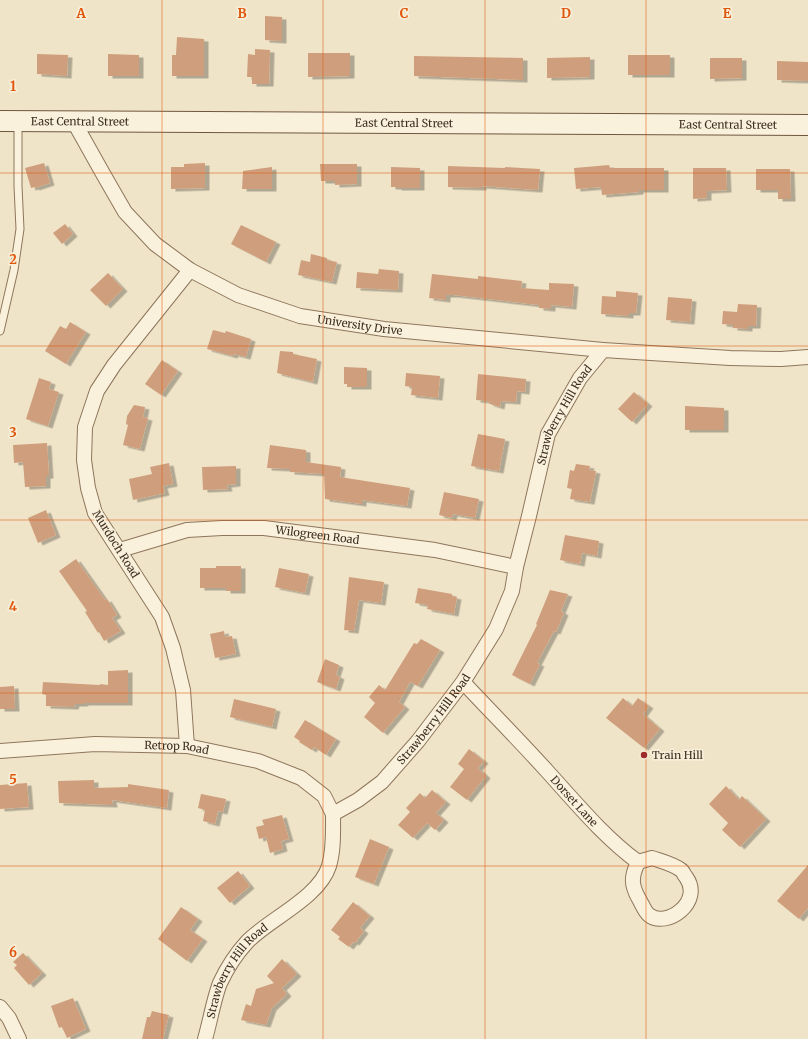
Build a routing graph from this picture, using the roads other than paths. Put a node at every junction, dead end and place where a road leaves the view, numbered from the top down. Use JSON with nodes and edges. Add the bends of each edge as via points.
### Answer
{"nodes":[{"id":1,"x":9,"y":121,"type":"edge"},
{"id":2,"x":74,"y":122,"type":"junction"},
{"id":3,"x":808,"y":125,"type":"edge"},
{"id":4,"x":190,"y":270,"type":"junction"},
{"id":5,"x":0,"y":331,"type":"edge"},
{"id":6,"x":603,"y":350,"type":"junction"},
{"id":7,"x":808,"y":357,"type":"edge"},
{"id":8,"x":120,"y":550,"type":"junction"},
{"id":9,"x":516,"y":566,"type":"junction"},
{"id":10,"x":463,"y":682,"type":"junction"},
{"id":11,"x":187,"y":746,"type":"junction"},
{"id":12,"x":0,"y":751,"type":"edge"},
{"id":13,"x":333,"y":814,"type":"junction"},
{"id":14,"x":638,"y":862,"type":"junction"},
{"id":15,"x":0,"y":1007,"type":"edge"},
{"id":16,"x":19,"y":1039,"type":"edge"},
{"id":17,"x":205,"y":1039,"type":"edge"}],
"edges":[{"from":1,"to":2,"type":"main road","name":"East Central Street"},
{"from":1,"to":5,"type":"lane","via":[[18,186],[20,229],[14,270]]},
{"from":2,"to":3,"type":"main road","name":"East Central Street"},
{"from":2,"to":4,"type":"street","name":"University Drive","via":[[126,212],[155,244]]},
{"from":4,"to":6,"type":"street","name":"University Drive","via":[[238,295],[300,316],[384,329]]},
{"from":4,"to":8,"type":"street","name":"Murdoch Road","via":[[114,365],[97,391],[85,427],[84,460],[95,513]]},
{"from":6,"to":7,"type":"street","name":"University Drive","via":[[730,358]]},
{"from":6,"to":9,"type":"street","name":"Strawberry Hill Road","via":[[580,378],[548,434]]},
{"from":8,"to":9,"type":"street","name":"Wilogreen Road","via":[[187,530],[264,528],[436,550]]},
{"from":8,"to":11,"type":"street","name":"Murdoch Road","via":[[162,617],[173,648],[183,690]]},
{"from":9,"to":10,"type":"street","name":"Strawberry Hill Road","via":[[512,591],[496,630]]},
{"from":10,"to":13,"type":"street","name":"Strawberry Hill Road","via":[[382,782]]},
{"from":10,"to":14,"type":"street","name":"Dorset Lane","via":[[588,816]]},
{"from":11,"to":12,"type":"street","name":"Retrop Road","via":[[95,744]]},
{"from":11,"to":13,"type":"street","name":"Retrop Road","via":[[258,761],[301,778],[324,796]]},
{"from":13,"to":17,"type":"street","name":"Strawberry Hill Road","via":[[333,844],[329,866],[319,883],[302,900],[248,941],[233,960],[220,983]]},
{"from":14,"to":14,"type":"street","via":[[652,858],[681,870],[690,883],[691,895],[686,906],[677,914],[659,919],[648,915],[634,890],[633,874]]},
{"from":15,"to":16,"type":"street","via":[[9,1018]]}]}
